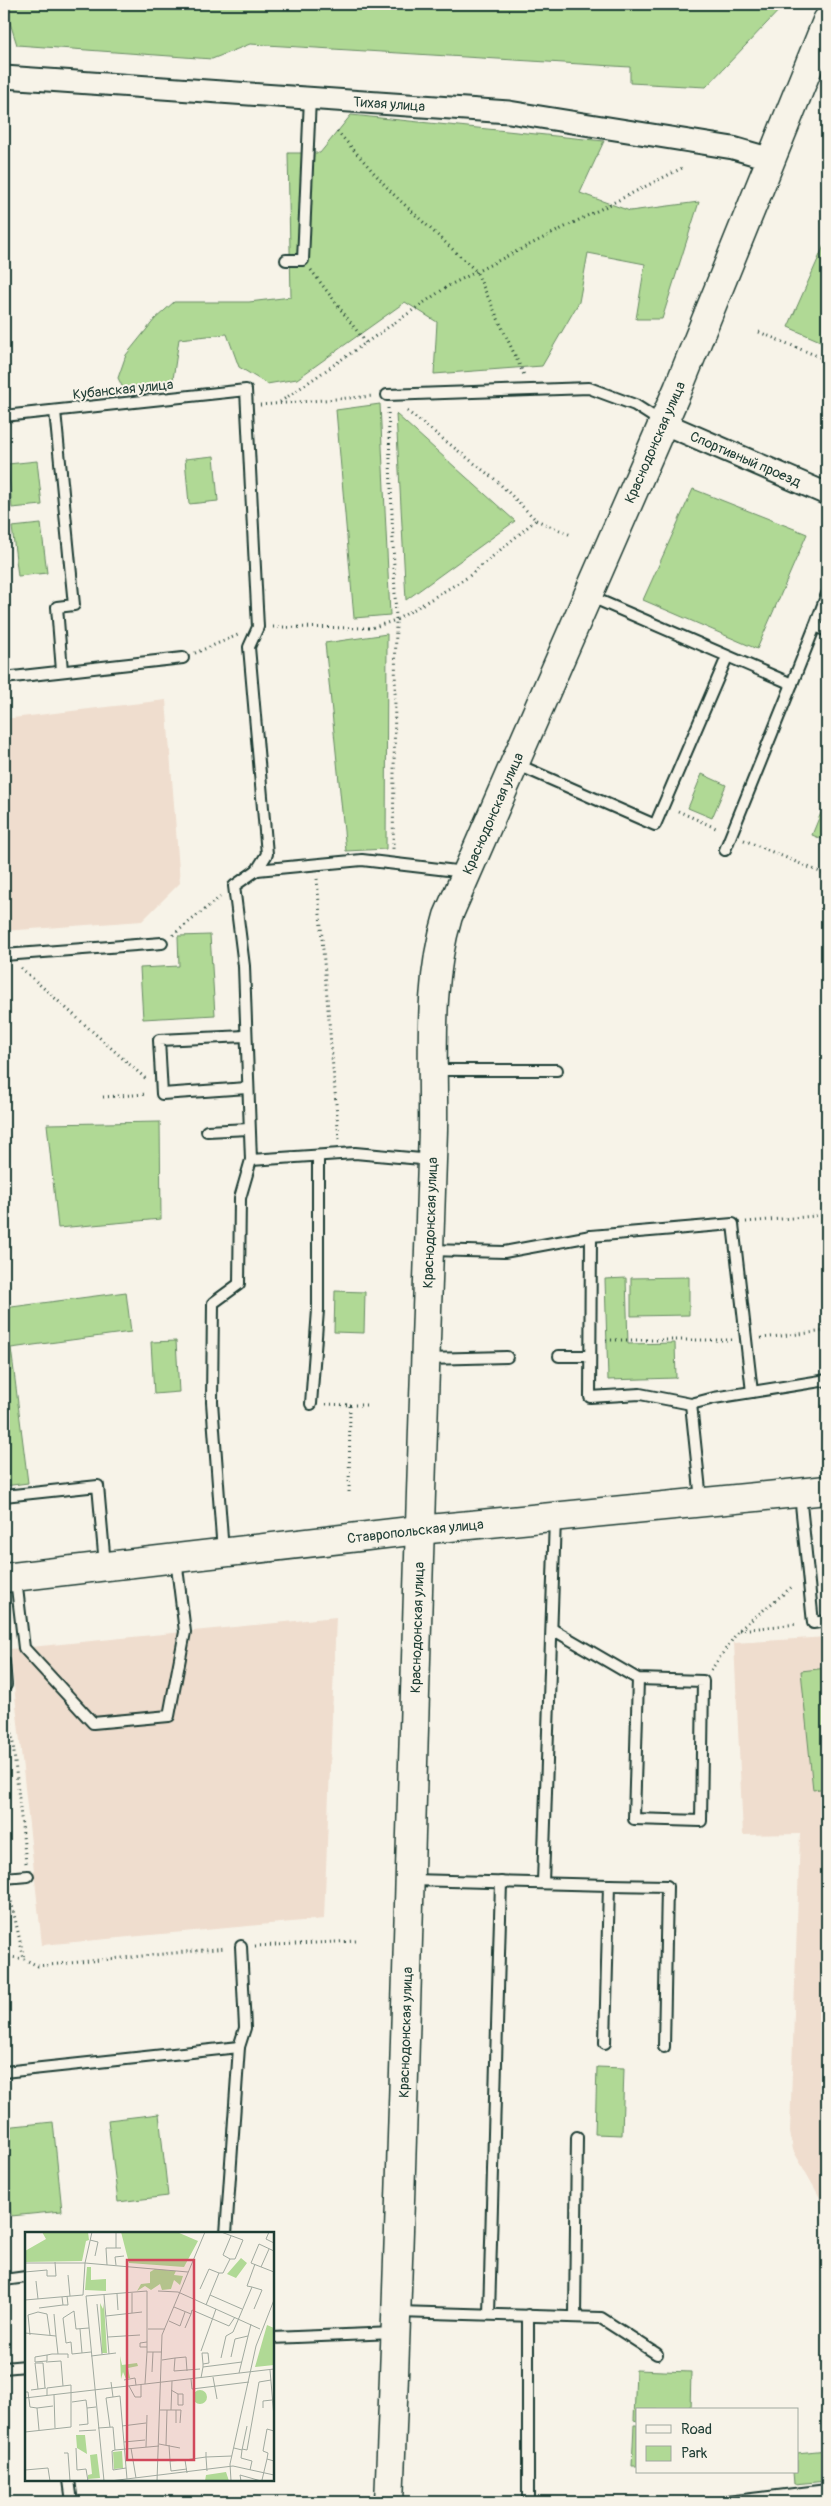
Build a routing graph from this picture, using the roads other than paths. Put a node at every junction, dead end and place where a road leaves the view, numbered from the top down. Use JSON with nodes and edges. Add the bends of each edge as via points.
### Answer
{"nodes":[{"id":1,"x":827,"y":21,"type":"edge"},
{"id":2,"x":4,"y":77,"type":"edge"},
{"id":3,"x":310,"y":98,"type":"junction"},
{"id":4,"x":771,"y":159,"type":"junction"},
{"id":5,"x":286,"y":260,"type":"dead end"},
{"id":6,"x":387,"y":395,"type":"road end"},
{"id":7,"x":55,"y":411,"type":"junction"},
{"id":8,"x":4,"y":416,"type":"edge"},
{"id":9,"x":663,"y":423,"type":"junction"},
{"id":10,"x":827,"y":494,"type":"edge"},
{"id":11,"x":827,"y":594,"type":"edge"},
{"id":12,"x":588,"y":596,"type":"junction"},
{"id":13,"x":815,"y":626,"type":"junction"},
{"id":14,"x":827,"y":631,"type":"edge"},
{"id":15,"x":727,"y":657,"type":"junction"},
{"id":16,"x":183,"y":658,"type":"road end"},
{"id":17,"x":62,"y":671,"type":"junction"},
{"id":18,"x":4,"y":678,"type":"edge"},
{"id":19,"x":792,"y":684,"type":"junction"},
{"id":20,"x":516,"y":764,"type":"junction"},
{"id":21,"x":725,"y":850,"type":"dead end"},
{"id":22,"x":258,"y":870,"type":"junction"},
{"id":23,"x":468,"y":873,"type":"junction"},
{"id":24,"x":162,"y":943,"type":"road end"},
{"id":25,"x":5,"y":955,"type":"edge"},
{"id":26,"x":246,"y":1036,"type":"junction"},
{"id":27,"x":433,"y":1070,"type":"junction"},
{"id":28,"x":557,"y":1070,"type":"dead end"},
{"id":29,"x":247,"y":1088,"type":"junction"},
{"id":30,"x":250,"y":1129,"type":"junction"},
{"id":31,"x":207,"y":1131,"type":"dead end"},
{"id":32,"x":318,"y":1156,"type":"junction"},
{"id":33,"x":251,"y":1160,"type":"junction"},
{"id":34,"x":432,"y":1160,"type":"junction"},
{"id":35,"x":591,"y":1236,"type":"junction"},
{"id":36,"x":429,"y":1250,"type":"junction"},
{"id":37,"x":559,"y":1356,"type":"dead end"},
{"id":38,"x":590,"y":1356,"type":"junction"},
{"id":39,"x":507,"y":1357,"type":"dead end"},
{"id":40,"x":425,"y":1359,"type":"junction"},
{"id":41,"x":827,"y":1380,"type":"edge"},
{"id":42,"x":752,"y":1392,"type":"junction"},
{"id":43,"x":311,"y":1404,"type":"road end"},
{"id":44,"x":691,"y":1404,"type":"junction"},
{"id":45,"x":827,"y":1490,"type":"edge"},
{"id":46,"x":800,"y":1493,"type":"junction"},
{"id":47,"x":4,"y":1496,"type":"edge"},
{"id":48,"x":701,"y":1503,"type":"junction"},
{"id":49,"x":555,"y":1517,"type":"junction"},
{"id":50,"x":419,"y":1530,"type":"junction"},
{"id":51,"x":223,"y":1552,"type":"junction"},
{"id":52,"x":176,"y":1558,"type":"junction"},
{"id":53,"x":106,"y":1566,"type":"junction"},
{"id":54,"x":10,"y":1577,"type":"edge"},
{"id":55,"x":827,"y":1621,"type":"edge"},
{"id":56,"x":552,"y":1629,"type":"junction"},
{"id":57,"x":4,"y":1661,"type":"edge"},
{"id":58,"x":638,"y":1679,"type":"junction"},
{"id":59,"x":6,"y":1685,"type":"road end"},
{"id":60,"x":28,"y":1876,"type":"road end"},
{"id":61,"x":5,"y":1878,"type":"edge"},
{"id":62,"x":408,"y":1880,"type":"junction"},
{"id":63,"x":501,"y":1882,"type":"junction"},
{"id":64,"x":543,"y":1883,"type":"junction"},
{"id":65,"x":609,"y":1884,"type":"junction"},
{"id":66,"x":241,"y":1946,"type":"road end"},
{"id":67,"x":605,"y":2043,"type":"dead end"},
{"id":68,"x":239,"y":2047,"type":"junction"},
{"id":69,"x":664,"y":2047,"type":"dead end"},
{"id":70,"x":4,"y":2072,"type":"edge"},
{"id":71,"x":577,"y":2136,"type":"dead end"},
{"id":72,"x":226,"y":2232,"type":"edge"},
{"id":73,"x":25,"y":2277,"type":"edge"},
{"id":74,"x":4,"y":2280,"type":"edge"},
{"id":75,"x":489,"y":2314,"type":"junction"},
{"id":76,"x":528,"y":2315,"type":"junction"},
{"id":77,"x":574,"y":2317,"type":"junction"},
{"id":78,"x":397,"y":2322,"type":"junction"},
{"id":79,"x":274,"y":2338,"type":"edge"},
{"id":80,"x":657,"y":2354,"type":"dead end"},
{"id":81,"x":25,"y":2366,"type":"edge"},
{"id":82,"x":4,"y":2368,"type":"edge"},
{"id":83,"x":69,"y":2481,"type":"edge"},
{"id":84,"x":827,"y":2490,"type":"edge"},
{"id":85,"x":72,"y":2502,"type":"edge"},
{"id":86,"x":389,"y":2502,"type":"edge"},
{"id":87,"x":528,"y":2502,"type":"edge"},
{"id":88,"x":727,"y":2502,"type":"edge"}],
"edges":[{"from":1,"to":4,"type":"main road","name":"Краснодонская улица"},
{"from":2,"to":3,"type":"street","name":"Тихая улица"},
{"from":3,"to":4,"type":"street","name":"Тихая улица","via":[[509,112],[733,148]]},
{"from":3,"to":5,"type":"lane","via":[[303,260]]},
{"from":4,"to":9,"type":"main road","name":"Краснодонская улица"},
{"from":6,"to":9,"type":"lane","via":[[589,388],[635,405]]},
{"from":7,"to":8,"type":"lane","name":"Кубанская улица"},
{"from":7,"to":17,"type":"lane","via":[[74,605],[56,607]]},
{"from":7,"to":22,"type":"lane","name":"Кубанская улица","via":[[246,390],[258,627],[249,647],[267,854]]},
{"from":9,"to":10,"type":"street","name":"Спортивный проезд"},
{"from":9,"to":12,"type":"main road","name":"Краснодонская улица"},
{"from":11,"to":13,"type":"lane"},
{"from":12,"to":15,"type":"lane"},
{"from":12,"to":20,"type":"main road","name":"Краснодонская улица"},
{"from":13,"to":14,"type":"lane"},
{"from":13,"to":19,"type":"lane"},
{"from":15,"to":19,"type":"lane"},
{"from":15,"to":20,"type":"lane","via":[[655,824]]},
{"from":16,"to":17,"type":"lane"},
{"from":17,"to":18,"type":"lane"},
{"from":19,"to":21,"type":"lane"},
{"from":20,"to":23,"type":"main road","name":"Краснодонская улица"},
{"from":22,"to":23,"type":"lane","via":[[362,860]]},
{"from":22,"to":26,"type":"lane","via":[[234,886],[244,966]]},
{"from":23,"to":27,"type":"main road","name":"Краснодонская улица","via":[[448,916],[440,943]]},
{"from":24,"to":25,"type":"lane"},
{"from":26,"to":29,"type":"lane"},
{"from":26,"to":29,"type":"lane","via":[[159,1040],[162,1094]]},
{"from":27,"to":28,"type":"lane"},
{"from":27,"to":34,"type":"main road","name":"Краснодонская улица"},
{"from":29,"to":30,"type":"lane"},
{"from":30,"to":31,"type":"lane"},
{"from":30,"to":33,"type":"lane"},
{"from":32,"to":33,"type":"lane"},
{"from":32,"to":34,"type":"lane","via":[[355,1154]]},
{"from":32,"to":43,"type":"lane","via":[[318,1310]]},
{"from":33,"to":51,"type":"lane","via":[[240,1198],[239,1284],[213,1302],[212,1402]]},
{"from":34,"to":36,"type":"main road","name":"Краснодонская улица"},
{"from":35,"to":36,"type":"lane","via":[[504,1252]]},
{"from":35,"to":38,"type":"lane"},
{"from":35,"to":42,"type":"lane","via":[[733,1224]]},
{"from":36,"to":40,"type":"main road","name":"Краснодонская улица"},
{"from":37,"to":38,"type":"lane"},
{"from":38,"to":44,"type":"lane","via":[[590,1397],[640,1394]]},
{"from":39,"to":40,"type":"lane"},
{"from":40,"to":50,"type":"main road","name":"Краснодонская улица"},
{"from":41,"to":42,"type":"lane"},
{"from":42,"to":44,"type":"lane"},
{"from":44,"to":48,"type":"lane"},
{"from":45,"to":46,"type":"main road","name":"Ставропольская улица"},
{"from":46,"to":48,"type":"main road","name":"Ставропольская улица"},
{"from":46,"to":55,"type":"lane","via":[[812,1623]]},
{"from":47,"to":53,"type":"lane","via":[[98,1486]]},
{"from":48,"to":49,"type":"main road","name":"Ставропольская улица"},
{"from":49,"to":50,"type":"main road","name":"Ставропольская улица"},
{"from":49,"to":56,"type":"lane"},
{"from":50,"to":51,"type":"main road","name":"Ставропольская улица"},
{"from":50,"to":62,"type":"main road","name":"Краснодонская улица"},
{"from":51,"to":52,"type":"main road","name":"Ставропольская улица"},
{"from":52,"to":53,"type":"main road","name":"Ставропольская улица"},
{"from":52,"to":54,"type":"lane","via":[[185,1632],[169,1716],[93,1723],[24,1648]]},
{"from":53,"to":54,"type":"main road","name":"Ставропольская улица"},
{"from":56,"to":58,"type":"lane"},
{"from":56,"to":64,"type":"lane"},
{"from":57,"to":59,"type":"lane"},
{"from":58,"to":58,"type":"lane","via":[[634,1819],[701,1822],[703,1681]]},
{"from":60,"to":61,"type":"lane"},
{"from":62,"to":63,"type":"lane"},
{"from":62,"to":78,"type":"main road","name":"Краснодонская улица"},
{"from":63,"to":64,"type":"lane"},
{"from":63,"to":75,"type":"lane"},
{"from":64,"to":65,"type":"lane"},
{"from":65,"to":67,"type":"lane"},
{"from":65,"to":69,"type":"lane","via":[[667,1886]]},
{"from":66,"to":68,"type":"lane","via":[[244,2028]]},
{"from":68,"to":70,"type":"lane"},
{"from":68,"to":72,"type":"lane"},
{"from":71,"to":77,"type":"lane"},
{"from":73,"to":74,"type":"lane"},
{"from":75,"to":76,"type":"lane"},
{"from":75,"to":78,"type":"lane"},
{"from":76,"to":77,"type":"lane"},
{"from":76,"to":87,"type":"lane"},
{"from":77,"to":80,"type":"lane","via":[[601,2318]]},
{"from":78,"to":79,"type":"lane"},
{"from":78,"to":86,"type":"main road","name":"Краснодонская улица"},
{"from":81,"to":82,"type":"lane"},
{"from":83,"to":85,"type":"lane"},
{"from":84,"to":88,"type":"lane"}]}
